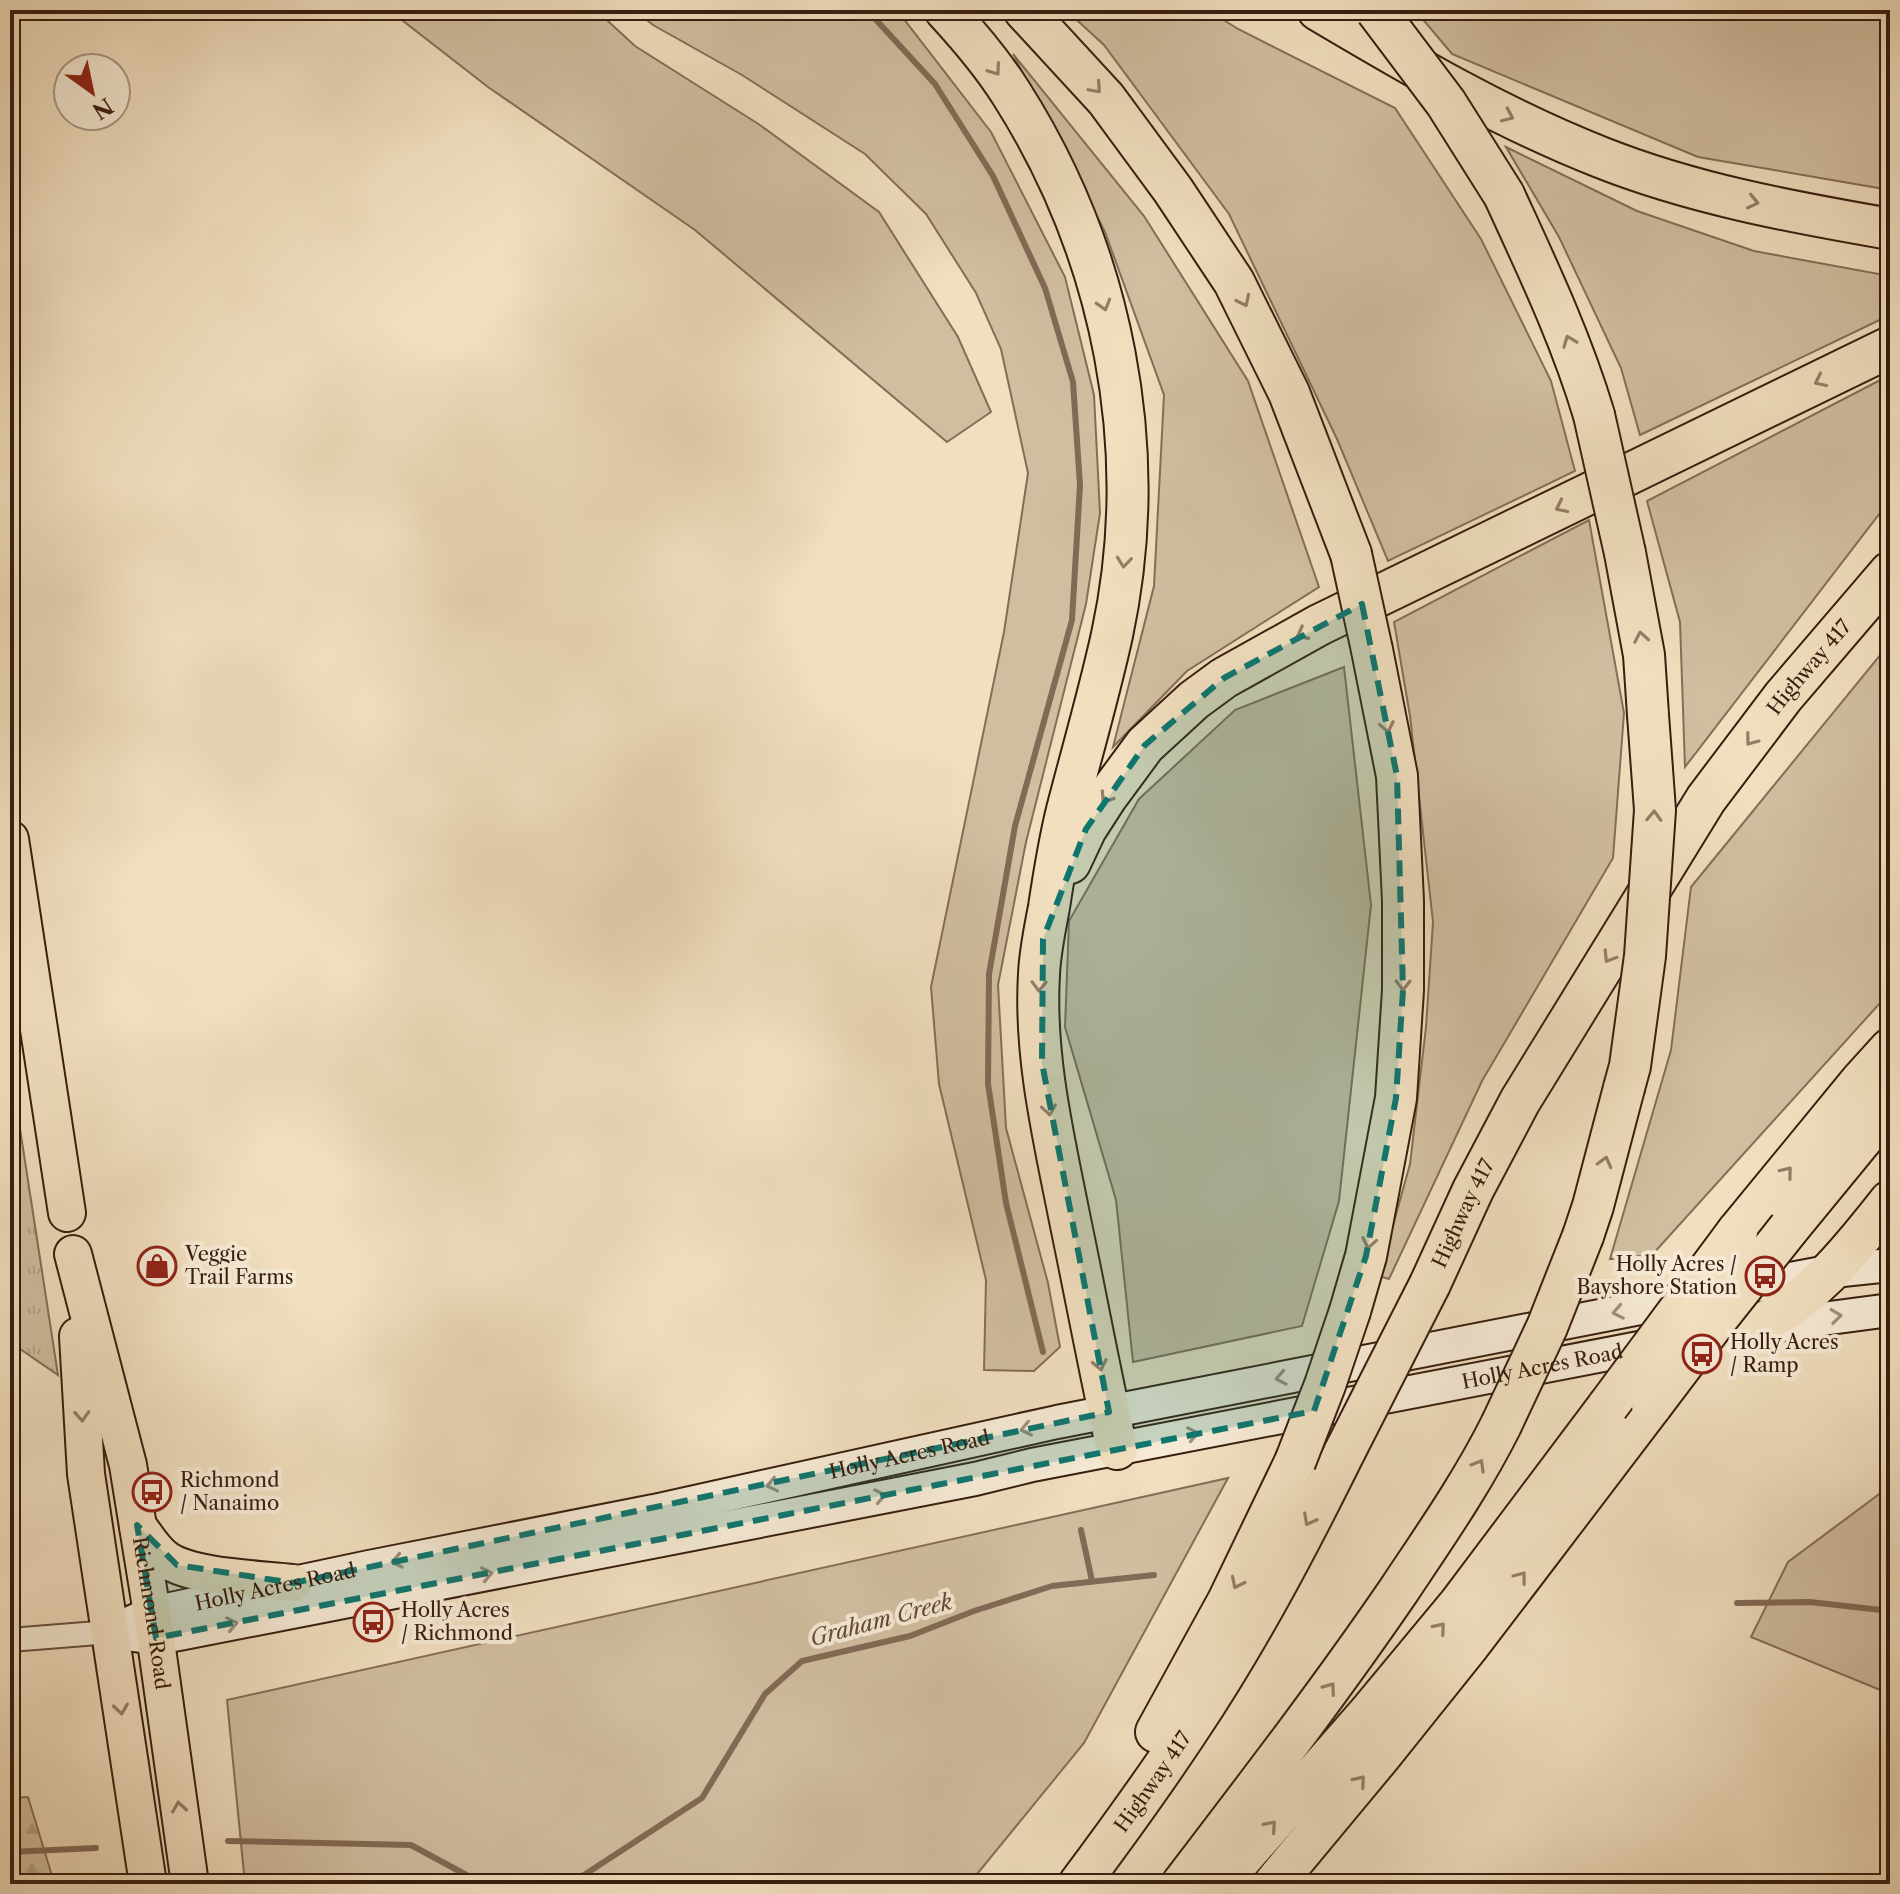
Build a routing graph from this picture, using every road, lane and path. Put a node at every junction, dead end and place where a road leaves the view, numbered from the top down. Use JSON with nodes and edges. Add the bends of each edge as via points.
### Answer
{"nodes":[{"id":1,"x":945,"y":10,"type":"edge"},
{"id":2,"x":1024,"y":10,"type":"edge"},
{"id":3,"x":1318,"y":10,"type":"edge"},
{"id":4,"x":1376,"y":10,"type":"edge"},
{"id":5,"x":1890,"y":229,"type":"edge"},
{"id":6,"x":1890,"y":347,"type":"edge"},
{"id":7,"x":1890,"y":572,"type":"edge"},
{"id":8,"x":10,"y":839,"type":"edge"},
{"id":9,"x":1043,"y":939,"type":"junction"},
{"id":10,"x":1890,"y":1049,"type":"edge"},
{"id":11,"x":1890,"y":1105,"type":"edge"},
{"id":12,"x":1890,"y":1201,"type":"edge"},
{"id":13,"x":67,"y":1213,"type":"joint"},
{"id":14,"x":73,"y":1254,"type":"junction"},
{"id":15,"x":1890,"y":1265,"type":"edge"},
{"id":16,"x":1833,"y":1271,"type":"junction"},
{"id":17,"x":1890,"y":1310,"type":"edge"},
{"id":18,"x":1754,"y":1328,"type":"junction"},
{"id":19,"x":1113,"y":1431,"type":"junction"},
{"id":20,"x":137,"y":1525,"type":"junction"},
{"id":21,"x":293,"y":1583,"type":"junction"},
{"id":22,"x":154,"y":1626,"type":"junction"},
{"id":23,"x":110,"y":1632,"type":"junction"},
{"id":24,"x":10,"y":1640,"type":"edge"},
{"id":25,"x":148,"y":1884,"type":"edge"},
{"id":26,"x":190,"y":1884,"type":"edge"},
{"id":27,"x":1063,"y":1884,"type":"edge"},
{"id":28,"x":1079,"y":1884,"type":"edge"},
{"id":29,"x":1182,"y":1884,"type":"edge"},
{"id":30,"x":1219,"y":1884,"type":"edge"},
{"id":31,"x":1274,"y":1884,"type":"edge"}],
"edges":[{"from":1,"to":9,"type":"highway","one_way":true,"via":[[1010,92],[1050,163],[1096,276],[1123,404],[1128,501],[1120,596],[1067,810]]},
{"from":2,"to":27,"type":"highway","one_way":true,"bridge":true,"via":[[1106,99],[1173,190],[1234,282],[1289,393],[1351,554],[1397,776],[1403,901],[1396,1098],[1366,1256],[1325,1385],[1295,1462],[1228,1601],[1165,1719]]},
{"from":3,"to":5,"type":"highway","one_way":true,"via":[[1484,105],[1600,157],[1703,191]]},
{"from":29,"to":4,"type":"highway","one_way":true,"bridge":true,"via":[[1353,1656],[1455,1506],[1501,1425],[1547,1327],[1593,1206],[1630,1066],[1645,956],[1655,810],[1644,655],[1594,415],[1555,306],[1504,195],[1446,103]]},
{"from":6,"to":9,"type":"highway","one_way":true,"via":[[1319,625],[1224,678],[1145,745],[1106,798],[1072,857]]},
{"from":7,"to":28,"type":"highway","name":"Highway 417","one_way":true,"bridge":true,"via":[[1783,697],[1706,799],[1520,1101],[1253,1624],[1191,1726]]},
{"from":8,"to":13,"type":"main road","name":"Richmond Road"},
{"from":9,"to":19,"type":"highway","one_way":true,"via":[[1042,1063]]},
{"from":30,"to":10,"type":"highway","one_way":true,"bridge":true,"via":[[1460,1603],[1737,1232]]},
{"from":31,"to":11,"type":"highway","one_way":true,"bridge":true,"via":[[1470,1644],[1720,1315]]},
{"from":12,"to":16,"type":"highway"},
{"from":13,"to":14,"type":"main road","name":"Richmond Road"},
{"from":14,"to":20,"type":"main road","name":"Richmond Road","via":[[128,1465]]},
{"from":14,"to":23,"type":"main road","name":"Richmond Road","one_way":true,"via":[[86,1474]]},
{"from":15,"to":16,"type":"main road","name":"Holly Acres Road"},
{"from":16,"to":18,"type":"highway","via":[[1799,1301]]},
{"from":16,"to":19,"type":"main road","name":"Holly Acres Road","one_way":true,"via":[[1619,1311]]},
{"from":18,"to":17,"type":"main road","name":"Holly Acres Road","one_way":true},
{"from":19,"to":18,"type":"main road","name":"Holly Acres Road","one_way":true},
{"from":19,"to":21,"type":"main road","name":"Holly Acres Road","one_way":true,"via":[[911,1453]]},
{"from":22,"to":19,"type":"main road","name":"Holly Acres Road","one_way":true},
{"from":20,"to":21,"type":"main road","via":[[157,1551],[177,1565]]},
{"from":20,"to":22,"type":"main road","name":"Richmond Road"},
{"from":21,"to":22,"type":"main road","name":"Holly Acres Road"},
{"from":22,"to":23,"type":"main road","name":"Holly Acres Road"},
{"from":26,"to":22,"type":"main road","name":"Richmond Road","one_way":true},
{"from":23,"to":24,"type":"street"},
{"from":23,"to":25,"type":"main road","name":"Richmond Road","one_way":true}]}
